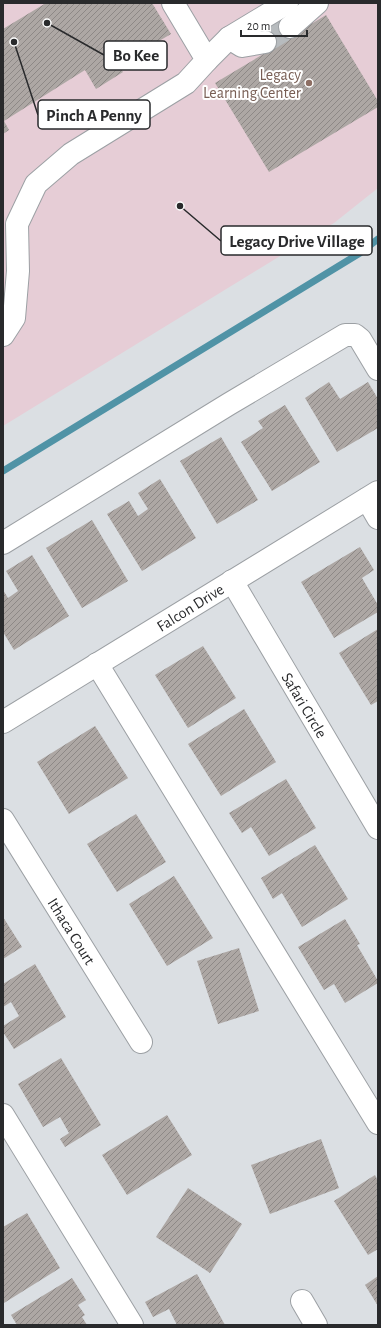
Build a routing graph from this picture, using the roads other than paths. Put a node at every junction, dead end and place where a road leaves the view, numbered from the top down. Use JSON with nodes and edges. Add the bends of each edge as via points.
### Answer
{"nodes":[{"id":1,"x":173,"y":3,"type":"edge"},
{"id":2,"x":287,"y":3,"type":"edge"},
{"id":3,"x":317,"y":3,"type":"edge"},
{"id":4,"x":290,"y":27,"type":"tunnel mouth"},
{"id":5,"x":229,"y":38,"type":"junction"},
{"id":6,"x":265,"y":42,"type":"tunnel mouth"},
{"id":7,"x":207,"y":60,"type":"junction"},
{"id":8,"x":3,"y":335,"type":"edge"},
{"id":9,"x":378,"y":369,"type":"edge"},
{"id":10,"x":372,"y":496,"type":"edge"},
{"id":11,"x":378,"y":518,"type":"edge"},
{"id":12,"x":3,"y":543,"type":"edge"},
{"id":13,"x":232,"y":582,"type":"junction"},
{"id":14,"x":97,"y":664,"type":"junction"},
{"id":15,"x":3,"y":722,"type":"edge"},
{"id":16,"x":3,"y":820,"type":"edge"},
{"id":17,"x":378,"y":828,"type":"edge"},
{"id":18,"x":142,"y":1042,"type":"dead end"},
{"id":19,"x":3,"y":1115,"type":"edge"},
{"id":20,"x":378,"y":1123,"type":"edge"},
{"id":21,"x":302,"y":1302,"type":"dead end"},
{"id":22,"x":132,"y":1325,"type":"edge"},
{"id":23,"x":316,"y":1325,"type":"edge"}],
"edges":[{"from":1,"to":7,"type":"street"},
{"from":2,"to":5,"type":"street"},
{"from":3,"to":4,"type":"street"},
{"from":5,"to":6,"type":"street","via":[[242,46]]},
{"from":5,"to":7,"type":"street"},
{"from":7,"to":8,"type":"street","via":[[186,83],[71,154],[36,184],[17,224],[18,271],[14,318]]},
{"from":9,"to":12,"type":"street","via":[[360,339],[355,335],[344,335]]},
{"from":10,"to":11,"type":"street"},
{"from":10,"to":13,"type":"street","name":"Falcon Drive"},
{"from":13,"to":14,"type":"street","name":"Falcon Drive"},
{"from":13,"to":17,"type":"street","name":"Safari Circle"},
{"from":14,"to":15,"type":"street","name":"Falcon Drive"},
{"from":14,"to":20,"type":"street"},
{"from":16,"to":18,"type":"street","name":"Ithaca Court"},
{"from":19,"to":22,"type":"street"},
{"from":21,"to":23,"type":"street"}]}
